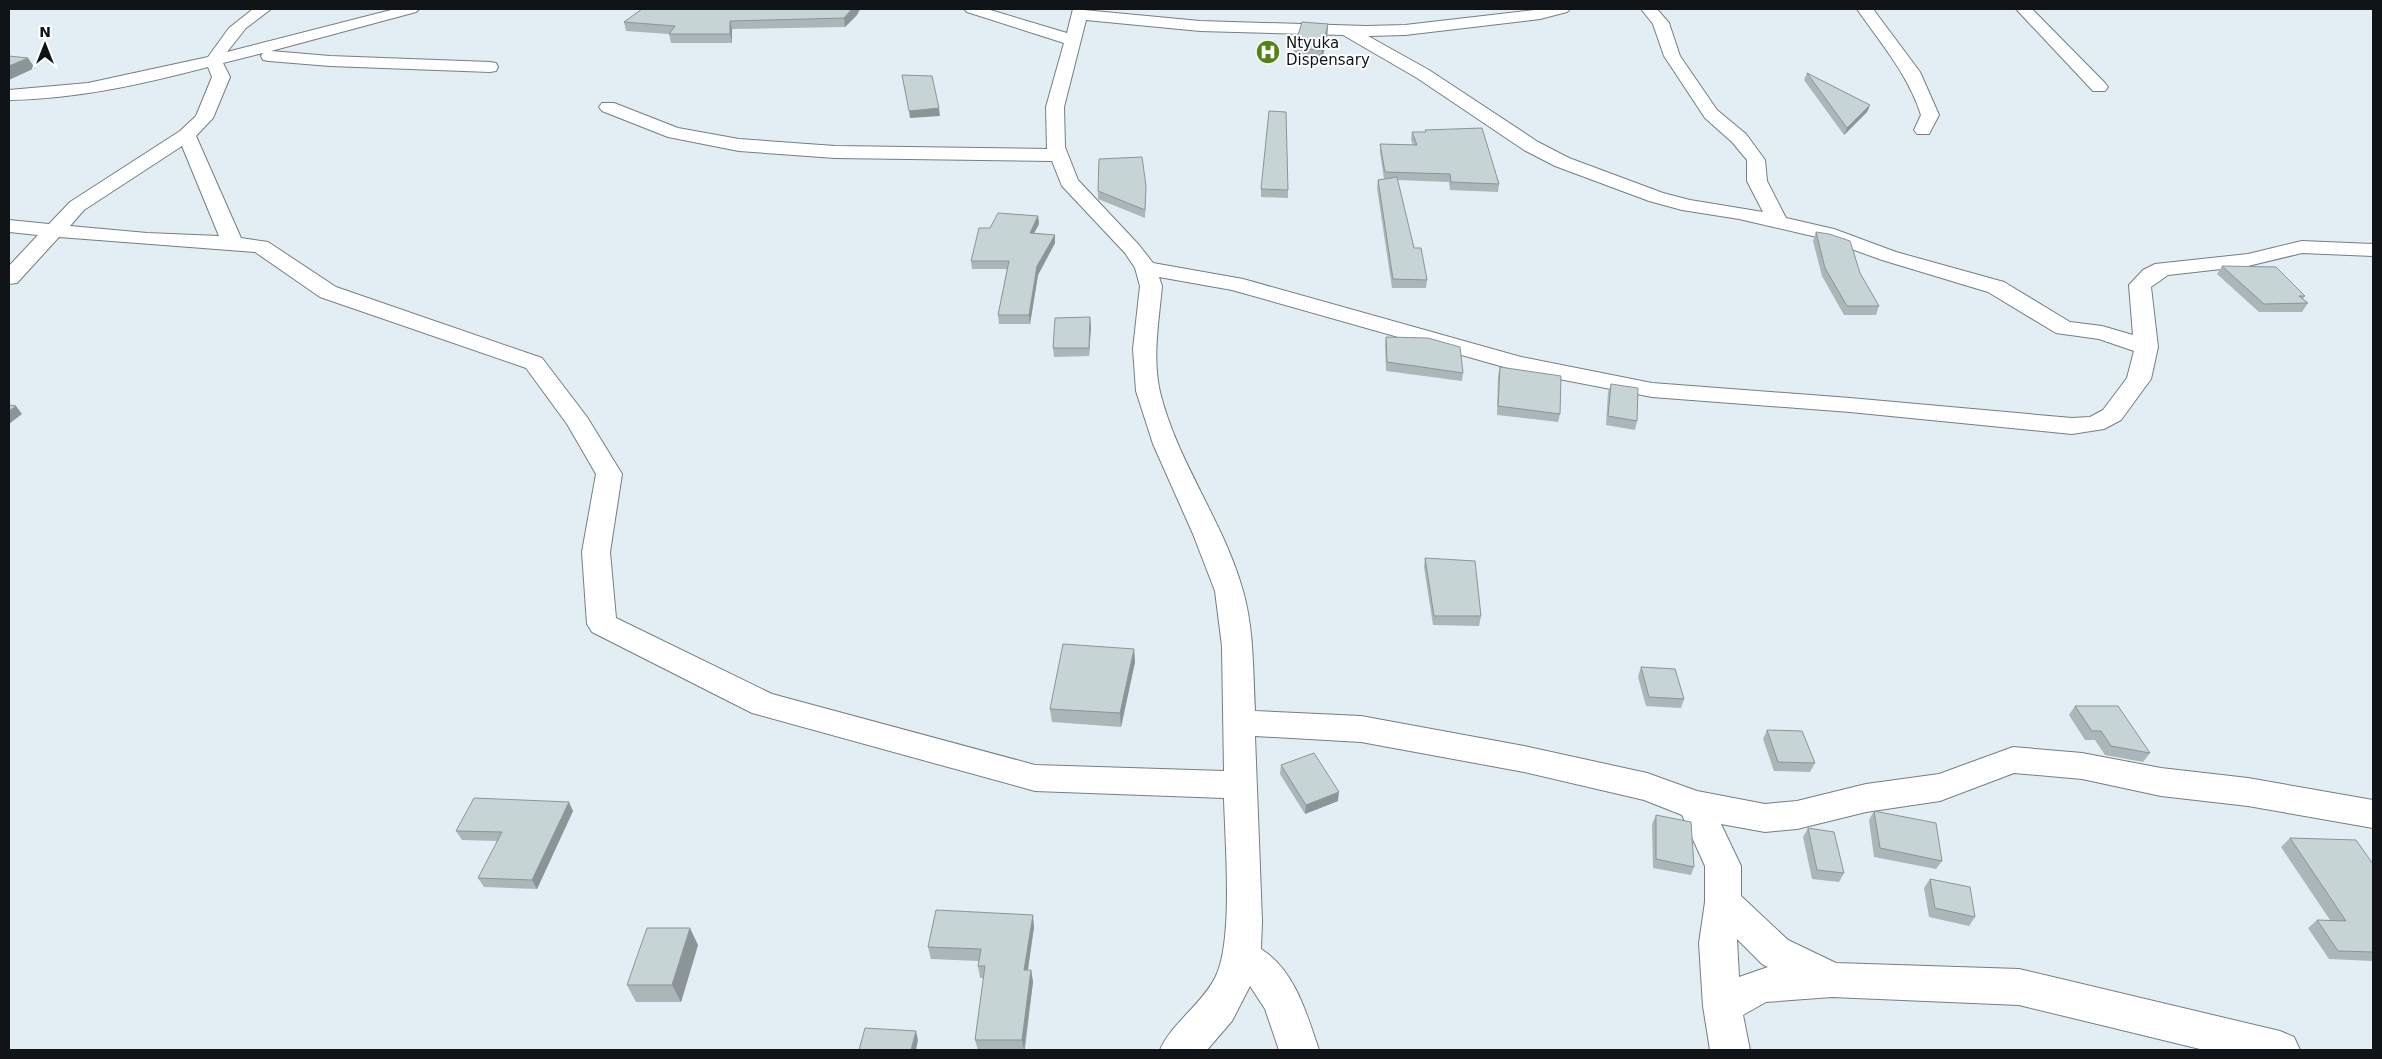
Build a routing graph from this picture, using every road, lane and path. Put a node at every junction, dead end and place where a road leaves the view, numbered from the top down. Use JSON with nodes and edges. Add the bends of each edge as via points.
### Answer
{"nodes":[{"id":1,"x":262,"y":9,"type":"edge"},
{"id":2,"x":411,"y":9,"type":"edge"},
{"id":3,"x":972,"y":9,"type":"edge"},
{"id":4,"x":1562,"y":9,"type":"edge"},
{"id":5,"x":1649,"y":9,"type":"edge"},
{"id":6,"x":1865,"y":9,"type":"edge"},
{"id":7,"x":2024,"y":9,"type":"edge"},
{"id":8,"x":1078,"y":21,"type":"edge"},
{"id":9,"x":1346,"y":30,"type":"junction"},
{"id":10,"x":263,"y":50,"type":"junction"},
{"id":11,"x":214,"y":61,"type":"junction"},
{"id":12,"x":490,"y":67,"type":"dead end"},
{"id":13,"x":2099,"y":87,"type":"dead end"},
{"id":14,"x":9,"y":95,"type":"edge"},
{"id":15,"x":608,"y":107,"type":"dead end"},
{"id":16,"x":1923,"y":130,"type":"dead end"},
{"id":17,"x":186,"y":135,"type":"junction"},
{"id":18,"x":1059,"y":155,"type":"junction"},
{"id":19,"x":1778,"y":221,"type":"junction"},
{"id":20,"x":9,"y":226,"type":"edge"},
{"id":21,"x":52,"y":231,"type":"junction"},
{"id":22,"x":232,"y":243,"type":"junction"},
{"id":23,"x":2373,"y":250,"type":"edge"},
{"id":24,"x":1146,"y":268,"type":"junction"},
{"id":25,"x":9,"y":278,"type":"edge"},
{"id":26,"x":2146,"y":347,"type":"junction"},
{"id":27,"x":1240,"y":723,"type":"junction"},
{"id":28,"x":1241,"y":786,"type":"junction"},
{"id":29,"x":1695,"y":805,"type":"junction"},
{"id":30,"x":2373,"y":814,"type":"edge"},
{"id":31,"x":1723,"y":902,"type":"junction"},
{"id":32,"x":1241,"y":957,"type":"junction"},
{"id":33,"x":1833,"y":980,"type":"junction"},
{"id":34,"x":1722,"y":1006,"type":"junction"},
{"id":35,"x":1180,"y":1050,"type":"edge"},
{"id":36,"x":1299,"y":1050,"type":"edge"},
{"id":37,"x":1730,"y":1050,"type":"edge"},
{"id":38,"x":2280,"y":1050,"type":"edge"}],
"edges":[{"from":1,"to":11,"type":"street","via":[[244,20]]},
{"from":2,"to":10,"type":"street"},
{"from":3,"to":8,"type":"street"},
{"from":4,"to":9,"type":"street","via":[[1405,30]]},
{"from":5,"to":19,"type":"street","via":[[1661,23],[1672,56],[1712,114],[1739,138],[1756,160],[1757,181]]},
{"from":6,"to":16,"type":"street","via":[[1906,63],[1926,100],[1930,115]]},
{"from":7,"to":13,"type":"street"},
{"from":8,"to":9,"type":"street"},
{"from":8,"to":18,"type":"street","via":[[1055,107]]},
{"from":9,"to":19,"type":"street","via":[[1423,74],[1562,162],[1665,200]]},
{"from":10,"to":11,"type":"street"},
{"from":10,"to":12,"type":"street","via":[[265,55],[287,58]]},
{"from":11,"to":14,"type":"street","via":[[101,87],[41,95]]},
{"from":11,"to":17,"type":"street","via":[[220,77],[218,87],[204,118]]},
{"from":15,"to":18,"type":"street","via":[[674,133],[739,145],[836,152]]},
{"from":17,"to":21,"type":"street","via":[[77,206]]},
{"from":17,"to":22,"type":"street"},
{"from":18,"to":24,"type":"street","via":[[1069,182]]},
{"from":19,"to":26,"type":"street","via":[[1827,233],[1889,256],[1996,287],[2064,328],[2102,333]]},
{"from":20,"to":21,"type":"street"},
{"from":21,"to":22,"type":"street"},
{"from":21,"to":25,"type":"street"},
{"from":22,"to":28,"type":"street","via":[[261,246],[328,292],[534,363],[578,422],[609,474],[596,552],[602,624],[763,704],[1035,778]]},
{"from":23,"to":26,"type":"street","via":[[2302,247],[2248,260],[2163,269],[2140,285]]},
{"from":24,"to":26,"type":"street","via":[[1244,287],[1518,364],[1652,390],[1850,405],[2045,425],[2095,424],[2112,415],[2139,379]]},
{"from":24,"to":27,"type":"street","via":[[1152,286],[1145,349],[1148,391],[1166,444],[1229,591],[1237,646]]},
{"from":27,"to":28,"type":"street"},
{"from":27,"to":29,"type":"street","via":[[1361,729],[1524,759],[1647,787]]},
{"from":28,"to":32,"type":"street","via":[[1244,921]]},
{"from":29,"to":30,"type":"street","via":[[1765,818],[1797,815],[1866,798],[1940,787],[2013,760],[2082,766],[2161,782],[2248,792]]},
{"from":29,"to":31,"type":"street","via":[[1724,866]]},
{"from":31,"to":33,"type":"street","via":[[1775,952]]},
{"from":31,"to":34,"type":"street","via":[[1718,943]]},
{"from":32,"to":35,"type":"street","via":[[1229,991],[1214,1016]]},
{"from":32,"to":36,"type":"street","via":[[1263,971],[1284,1007]]},
{"from":33,"to":34,"type":"street","via":[[1762,985]]},
{"from":33,"to":38,"type":"street","via":[[2019,987]]},
{"from":34,"to":37,"type":"street"}]}
